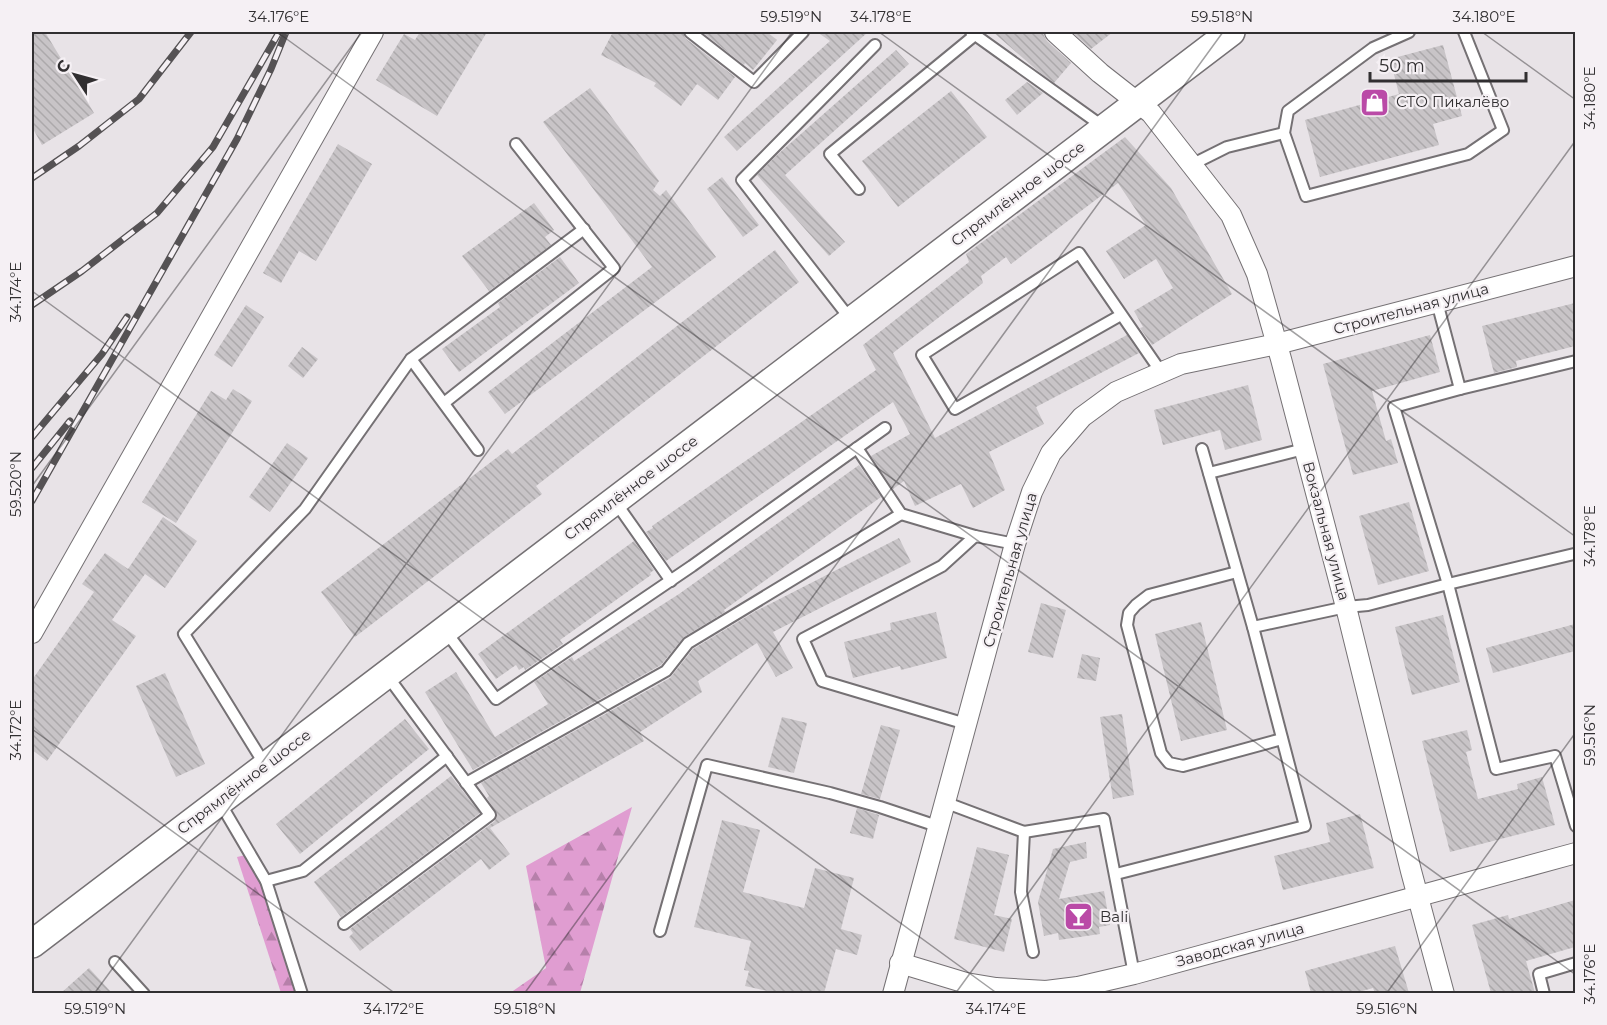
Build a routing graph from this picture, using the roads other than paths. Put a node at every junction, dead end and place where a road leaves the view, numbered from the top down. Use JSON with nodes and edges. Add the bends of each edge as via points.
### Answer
{"nodes":[{"id":1,"x":373,"y":32,"type":"edge"},
{"id":2,"x":690,"y":32,"type":"edge"},
{"id":3,"x":803,"y":32,"type":"edge"},
{"id":4,"x":1055,"y":32,"type":"edge"},
{"id":5,"x":1231,"y":32,"type":"edge"},
{"id":6,"x":1409,"y":32,"type":"edge"},
{"id":7,"x":1464,"y":32,"type":"edge"},
{"id":8,"x":973,"y":33,"type":"edge"},
{"id":9,"x":875,"y":45,"type":"dead end"},
{"id":10,"x":1138,"y":103,"type":"junction"},
{"id":11,"x":1105,"y":128,"type":"junction"},
{"id":12,"x":1284,"y":133,"type":"junction"},
{"id":13,"x":516,"y":144,"type":"dead end"},
{"id":14,"x":1191,"y":165,"type":"junction"},
{"id":15,"x":859,"y":189,"type":"dead end"},
{"id":16,"x":584,"y":229,"type":"junction"},
{"id":17,"x":1575,"y":266,"type":"edge"},
{"id":18,"x":1437,"y":302,"type":"junction"},
{"id":19,"x":1121,"y":315,"type":"junction"},
{"id":20,"x":851,"y":320,"type":"junction"},
{"id":21,"x":1277,"y":344,"type":"junction"},
{"id":22,"x":411,"y":359,"type":"junction"},
{"id":23,"x":1575,"y":361,"type":"edge"},
{"id":24,"x":1161,"y":372,"type":"junction"},
{"id":25,"x":1460,"y":389,"type":"junction"},
{"id":26,"x":444,"y":404,"type":"junction"},
{"id":27,"x":885,"y":428,"type":"dead end"},
{"id":28,"x":857,"y":448,"type":"junction"},
{"id":29,"x":1202,"y":449,"type":"dead end"},
{"id":30,"x":1304,"y":449,"type":"junction"},
{"id":31,"x":478,"y":450,"type":"dead end"},
{"id":32,"x":1209,"y":473,"type":"junction"},
{"id":33,"x":614,"y":500,"type":"junction"},
{"id":34,"x":901,"y":514,"type":"junction"},
{"id":35,"x":975,"y":536,"type":"junction"},
{"id":36,"x":1015,"y":544,"type":"junction"},
{"id":37,"x":1574,"y":554,"type":"dead end"},
{"id":38,"x":1237,"y":572,"type":"junction"},
{"id":39,"x":671,"y":581,"type":"junction"},
{"id":40,"x":1448,"y":584,"type":"junction"},
{"id":41,"x":1346,"y":607,"type":"junction"},
{"id":42,"x":1253,"y":627,"type":"junction"},
{"id":43,"x":444,"y":629,"type":"junction"},
{"id":44,"x":32,"y":633,"type":"edge"},
{"id":45,"x":386,"y":674,"type":"junction"},
{"id":46,"x":966,"y":724,"type":"junction"},
{"id":47,"x":1282,"y":739,"type":"junction"},
{"id":48,"x":447,"y":756,"type":"junction"},
{"id":49,"x":265,"y":765,"type":"junction"},
{"id":50,"x":466,"y":783,"type":"junction"},
{"id":51,"x":219,"y":800,"type":"junction"},
{"id":52,"x":944,"y":802,"type":"junction"},
{"id":53,"x":938,"y":826,"type":"junction"},
{"id":54,"x":1575,"y":826,"type":"edge"},
{"id":55,"x":1024,"y":832,"type":"junction"},
{"id":56,"x":1575,"y":854,"type":"edge"},
{"id":57,"x":1116,"y":874,"type":"junction"},
{"id":58,"x":266,"y":881,"type":"junction"},
{"id":59,"x":1418,"y":896,"type":"junction"},
{"id":60,"x":344,"y":924,"type":"dead end"},
{"id":61,"x":660,"y":931,"type":"dead end"},
{"id":62,"x":32,"y":944,"type":"edge"},
{"id":63,"x":1033,"y":952,"type":"dead end"},
{"id":64,"x":115,"y":962,"type":"dead end"},
{"id":65,"x":900,"y":963,"type":"junction"},
{"id":66,"x":1575,"y":963,"type":"edge"},
{"id":67,"x":1134,"y":974,"type":"junction"},
{"id":68,"x":144,"y":993,"type":"edge"},
{"id":69,"x":302,"y":993,"type":"edge"},
{"id":70,"x":893,"y":993,"type":"edge"},
{"id":71,"x":1444,"y":993,"type":"edge"},
{"id":72,"x":1544,"y":993,"type":"edge"}],
"edges":[{"from":1,"to":44,"type":"street"},
{"from":2,"to":3,"type":"lane","via":[[754,82]]},
{"from":4,"to":10,"type":"street","name":"Вокзальная улица"},
{"from":5,"to":10,"type":"main road","name":"Спрямлённое шоссе"},
{"from":6,"to":12,"type":"lane","via":[[1373,48],[1288,111]]},
{"from":7,"to":12,"type":"lane","via":[[1503,130],[1468,154],[1306,196]]},
{"from":8,"to":11,"type":"lane"},
{"from":8,"to":15,"type":"lane","via":[[830,153]]},
{"from":9,"to":20,"type":"lane","via":[[742,180]]},
{"from":10,"to":11,"type":"main road","name":"Спрямлённое шоссе"},
{"from":10,"to":14,"type":"street","name":"Вокзальная улица"},
{"from":11,"to":20,"type":"main road","name":"Спрямлённое шоссе"},
{"from":12,"to":14,"type":"lane","via":[[1227,147]]},
{"from":13,"to":16,"type":"lane"},
{"from":14,"to":21,"type":"street","name":"Вокзальная улица","via":[[1231,215],[1257,274]]},
{"from":16,"to":22,"type":"lane"},
{"from":16,"to":26,"type":"lane","via":[[614,268]]},
{"from":17,"to":18,"type":"street","name":"Строительная улица"},
{"from":18,"to":21,"type":"street","name":"Строительная улица"},
{"from":18,"to":25,"type":"lane"},
{"from":19,"to":19,"type":"lane","via":[[955,409],[922,355],[1079,253]]},
{"from":19,"to":24,"type":"lane"},
{"from":20,"to":33,"type":"main road","name":"Спрямлённое шоссе"},
{"from":21,"to":24,"type":"street","name":"Строительная улица","via":[[1181,364]]},
{"from":21,"to":30,"type":"street","name":"Вокзальная улица"},
{"from":22,"to":26,"type":"lane"},
{"from":22,"to":49,"type":"lane","via":[[305,509],[184,634]]},
{"from":23,"to":25,"type":"lane"},
{"from":24,"to":36,"type":"street","name":"Строительная улица","via":[[1116,392],[1082,417],[1051,453],[1032,492]]},
{"from":25,"to":40,"type":"lane","via":[[1394,407]]},
{"from":26,"to":31,"type":"lane"},
{"from":27,"to":28,"type":"lane"},
{"from":28,"to":34,"type":"lane"},
{"from":28,"to":39,"type":"lane"},
{"from":29,"to":32,"type":"lane"},
{"from":30,"to":32,"type":"lane"},
{"from":30,"to":41,"type":"street","name":"Вокзальная улица"},
{"from":32,"to":38,"type":"lane"},
{"from":33,"to":39,"type":"lane"},
{"from":33,"to":43,"type":"main road","name":"Спрямлённое шоссе"},
{"from":34,"to":35,"type":"lane"},
{"from":34,"to":50,"type":"lane","via":[[688,643],[666,671]]},
{"from":35,"to":36,"type":"lane"},
{"from":35,"to":46,"type":"lane","via":[[942,566],[803,639],[822,681]]},
{"from":36,"to":46,"type":"street","name":"Строительная улица"},
{"from":37,"to":40,"type":"lane"},
{"from":38,"to":42,"type":"lane"},
{"from":38,"to":47,"type":"lane","via":[[1149,595],[1129,613],[1127,625],[1158,743],[1169,763],[1183,766]]},
{"from":39,"to":43,"type":"lane","via":[[496,699]]},
{"from":40,"to":41,"type":"lane","via":[[1368,606]]},
{"from":40,"to":54,"type":"lane","via":[[1496,769],[1555,756]]},
{"from":41,"to":42,"type":"lane"},
{"from":41,"to":59,"type":"street","name":"Вокзальная улица"},
{"from":42,"to":47,"type":"lane"},
{"from":43,"to":45,"type":"main road","name":"Спрямлённое шоссе"},
{"from":45,"to":48,"type":"lane"},
{"from":45,"to":49,"type":"main road","name":"Спрямлённое шоссе"},
{"from":46,"to":52,"type":"street","name":"Строительная улица"},
{"from":47,"to":57,"type":"lane","via":[[1305,826]]},
{"from":48,"to":50,"type":"lane"},
{"from":48,"to":58,"type":"lane","via":[[303,871]]},
{"from":49,"to":51,"type":"main road","name":"Спрямлённое шоссе"},
{"from":50,"to":60,"type":"lane","via":[[490,815]]},
{"from":51,"to":58,"type":"lane"},
{"from":51,"to":62,"type":"main road","name":"Спрямлённое шоссе"},
{"from":52,"to":53,"type":"street","name":"Строительная улица"},
{"from":52,"to":55,"type":"lane"},
{"from":53,"to":61,"type":"lane","via":[[830,793],[707,765]]},
{"from":53,"to":65,"type":"street","name":"Строительная улица"},
{"from":55,"to":57,"type":"lane","via":[[1104,819]]},
{"from":55,"to":63,"type":"lane","via":[[1021,892]]},
{"from":56,"to":59,"type":"street","name":"Заводская улица"},
{"from":57,"to":67,"type":"lane"},
{"from":58,"to":69,"type":"lane"},
{"from":59,"to":67,"type":"street","name":"Заводская улица"},
{"from":59,"to":71,"type":"street","name":"Вокзальная улица"},
{"from":64,"to":68,"type":"lane"},
{"from":65,"to":67,"type":"street","name":"Заводская улица","via":[[966,983],[1046,991]]},
{"from":65,"to":70,"type":"street","name":"Строительная улица"},
{"from":66,"to":72,"type":"lane","via":[[1539,974]]}]}
